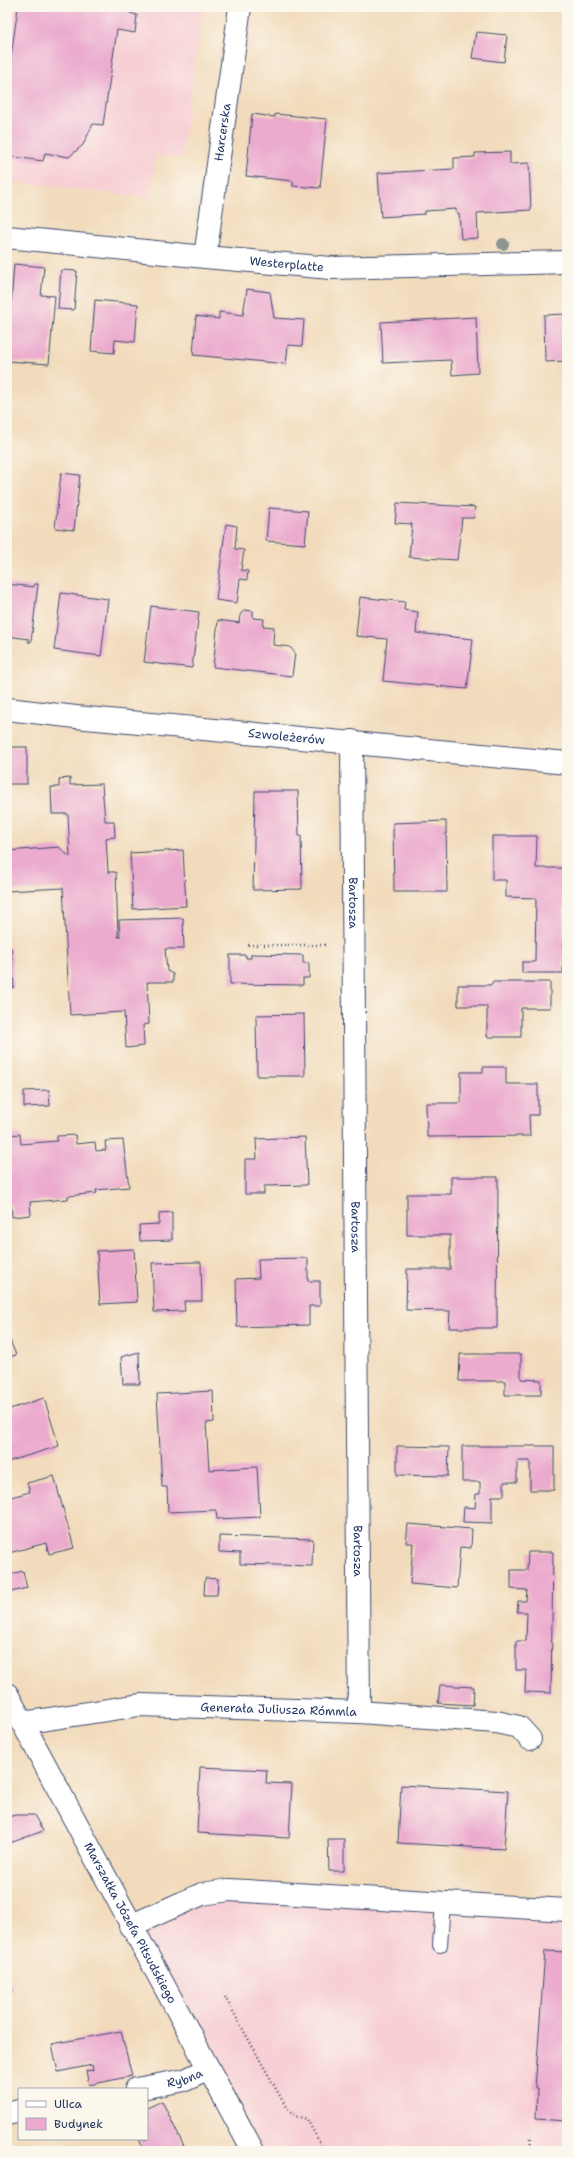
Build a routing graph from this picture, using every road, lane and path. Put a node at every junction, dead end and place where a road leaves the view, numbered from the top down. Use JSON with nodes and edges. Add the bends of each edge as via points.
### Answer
{"nodes":[{"id":1,"x":240,"y":7,"type":"edge"},
{"id":2,"x":7,"y":237,"type":"edge"},
{"id":3,"x":205,"y":257,"type":"junction"},
{"id":4,"x":567,"y":262,"type":"edge"},
{"id":5,"x":7,"y":709,"type":"edge"},
{"id":6,"x":352,"y":741,"type":"junction"},
{"id":7,"x":567,"y":763,"type":"edge"},
{"id":8,"x":248,"y":945,"type":"dead end"},
{"id":9,"x":353,"y":945,"type":"junction"},
{"id":10,"x":7,"y":1694,"type":"edge"},
{"id":11,"x":359,"y":1712,"type":"junction"},
{"id":12,"x":22,"y":1723,"type":"junction"},
{"id":13,"x":530,"y":1739,"type":"dead end"},
{"id":14,"x":443,"y":1903,"type":"junction"},
{"id":15,"x":567,"y":1910,"type":"edge"},
{"id":16,"x":130,"y":1926,"type":"junction"},
{"id":17,"x":440,"y":1945,"type":"dead end"},
{"id":18,"x":225,"y":1997,"type":"dead end"},
{"id":19,"x":209,"y":2069,"type":"junction"},
{"id":20,"x":141,"y":2088,"type":"edge"},
{"id":21,"x":18,"y":2111,"type":"edge"},
{"id":22,"x":7,"y":2114,"type":"edge"},
{"id":23,"x":531,"y":2135,"type":"dead end"},
{"id":24,"x":253,"y":2151,"type":"edge"},
{"id":25,"x":324,"y":2151,"type":"edge"},
{"id":26,"x":530,"y":2151,"type":"edge"}],
"edges":[{"from":1,"to":3,"type":"street","name":"Harcerska"},
{"from":2,"to":3,"type":"street","name":"Westerplatte"},
{"from":3,"to":4,"type":"street","name":"Westerplatte","via":[[331,268]]},
{"from":5,"to":6,"type":"street","name":"Szwoleżerów"},
{"from":6,"to":7,"type":"street","name":"Szwoleżerów"},
{"from":6,"to":9,"type":"street","name":"Bartosza"},
{"from":8,"to":9,"type":"path"},
{"from":9,"to":11,"type":"street","name":"Bartosza"},
{"from":10,"to":12,"type":"street","name":"Marszałka Józefa Piłsudskiego"},
{"from":11,"to":12,"type":"street","name":"Generała Juliusza Rómmla","via":[[140,1706]]},
{"from":11,"to":13,"type":"street","name":"Generała Juliusza Rómmla","via":[[496,1722],[519,1727]]},
{"from":12,"to":16,"type":"street","name":"Marszałka Józefa Piłsudskiego"},
{"from":14,"to":15,"type":"street"},
{"from":14,"to":16,"type":"street","via":[[229,1890],[202,1894]]},
{"from":14,"to":17,"type":"lane"},
{"from":16,"to":19,"type":"street","name":"Marszałka Józefa Piłsudskiego"},
{"from":18,"to":25,"type":"path","via":[[286,2107],[295,2116],[307,2119]]},
{"from":19,"to":20,"type":"street","name":"Rybna","via":[[185,2080]]},
{"from":19,"to":24,"type":"street","name":"Marszałka Józefa Piłsudskiego"},
{"from":21,"to":22,"type":"street"},
{"from":23,"to":26,"type":"path"}]}
